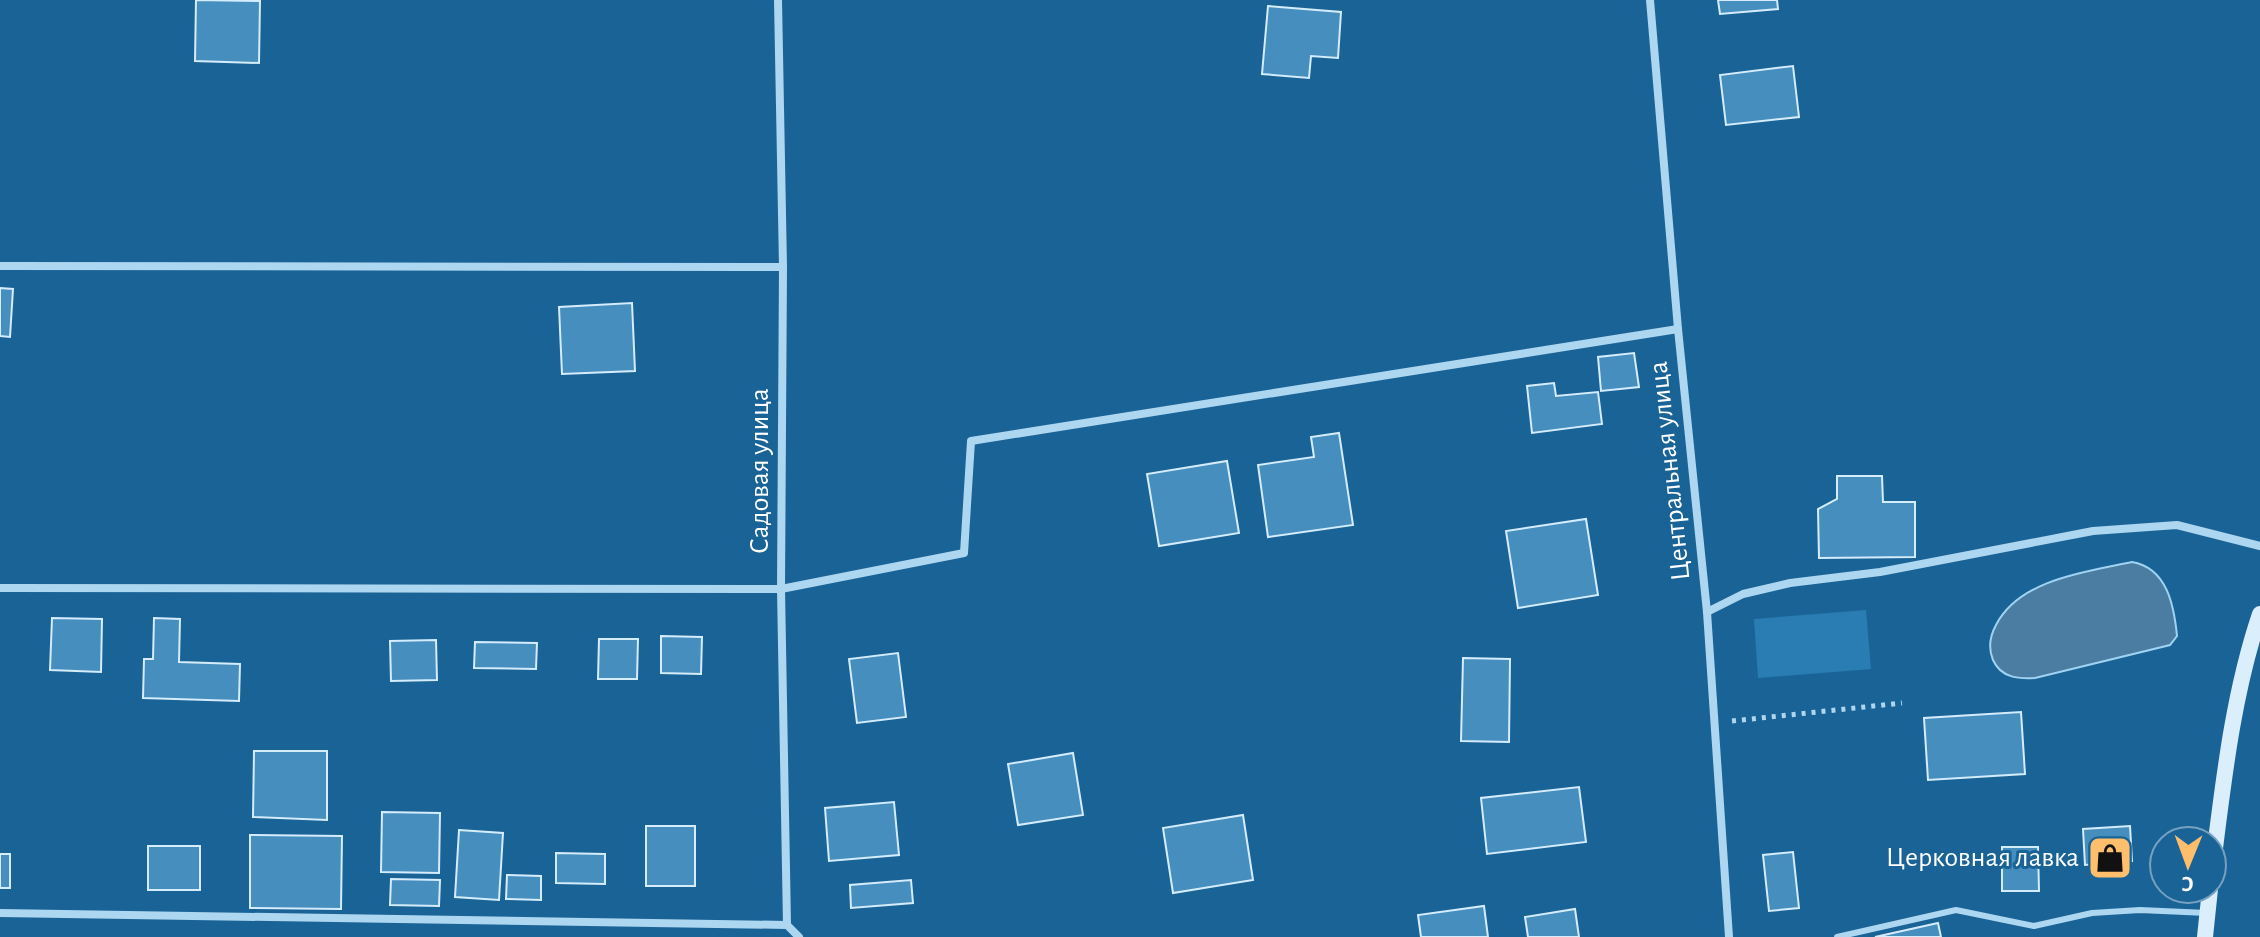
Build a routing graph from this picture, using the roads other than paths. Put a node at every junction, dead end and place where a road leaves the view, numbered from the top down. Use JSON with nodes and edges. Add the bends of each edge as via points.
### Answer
{"nodes":[{"id":1,"x":778,"y":0,"type":"edge"},
{"id":2,"x":1650,"y":0,"type":"edge"},
{"id":3,"x":0,"y":266,"type":"edge"},
{"id":4,"x":783,"y":267,"type":"junction"},
{"id":5,"x":1678,"y":329,"type":"junction"},
{"id":6,"x":2260,"y":546,"type":"edge"},
{"id":7,"x":0,"y":588,"type":"edge"},
{"id":8,"x":781,"y":589,"type":"junction"},
{"id":9,"x":1707,"y":612,"type":"junction"},
{"id":10,"x":2260,"y":614,"type":"edge"},
{"id":11,"x":2218,"y":825,"type":"edge"},
{"id":12,"x":2208,"y":905,"type":"edge"},
{"id":13,"x":0,"y":913,"type":"edge"},
{"id":14,"x":2207,"y":913,"type":"junction"},
{"id":15,"x":787,"y":925,"type":"junction"},
{"id":16,"x":2034,"y":926,"type":"junction"},
{"id":17,"x":799,"y":937,"type":"edge"},
{"id":18,"x":1729,"y":937,"type":"edge"},
{"id":19,"x":1837,"y":937,"type":"edge"},
{"id":20,"x":2036,"y":937,"type":"edge"},
{"id":21,"x":2205,"y":937,"type":"edge"}],
"edges":[{"from":1,"to":4,"type":"street","name":"Садовая улица"},
{"from":2,"to":5,"type":"street","name":"Центральная улица"},
{"from":3,"to":4,"type":"street"},
{"from":4,"to":8,"type":"street","name":"Садовая улица"},
{"from":5,"to":8,"type":"street","via":[[971,441],[964,553]]},
{"from":5,"to":9,"type":"street","name":"Центральная улица"},
{"from":6,"to":9,"type":"street","via":[[2177,525],[2093,531],[1880,572],[1790,583],[1743,594]]},
{"from":7,"to":8,"type":"street"},
{"from":8,"to":15,"type":"street","name":"Садовая улица"},
{"from":9,"to":18,"type":"street","name":"Центральная улица"},
{"from":10,"to":11,"type":"main road","via":[[2228,752]]},
{"from":12,"to":14,"type":"main road"},
{"from":13,"to":15,"type":"street"},
{"from":14,"to":16,"type":"lane","via":[[2092,913]]},
{"from":14,"to":21,"type":"main road"},
{"from":15,"to":17,"type":"street"},
{"from":16,"to":19,"type":"lane","via":[[1956,910]]},
{"from":16,"to":20,"type":"lane"}]}
